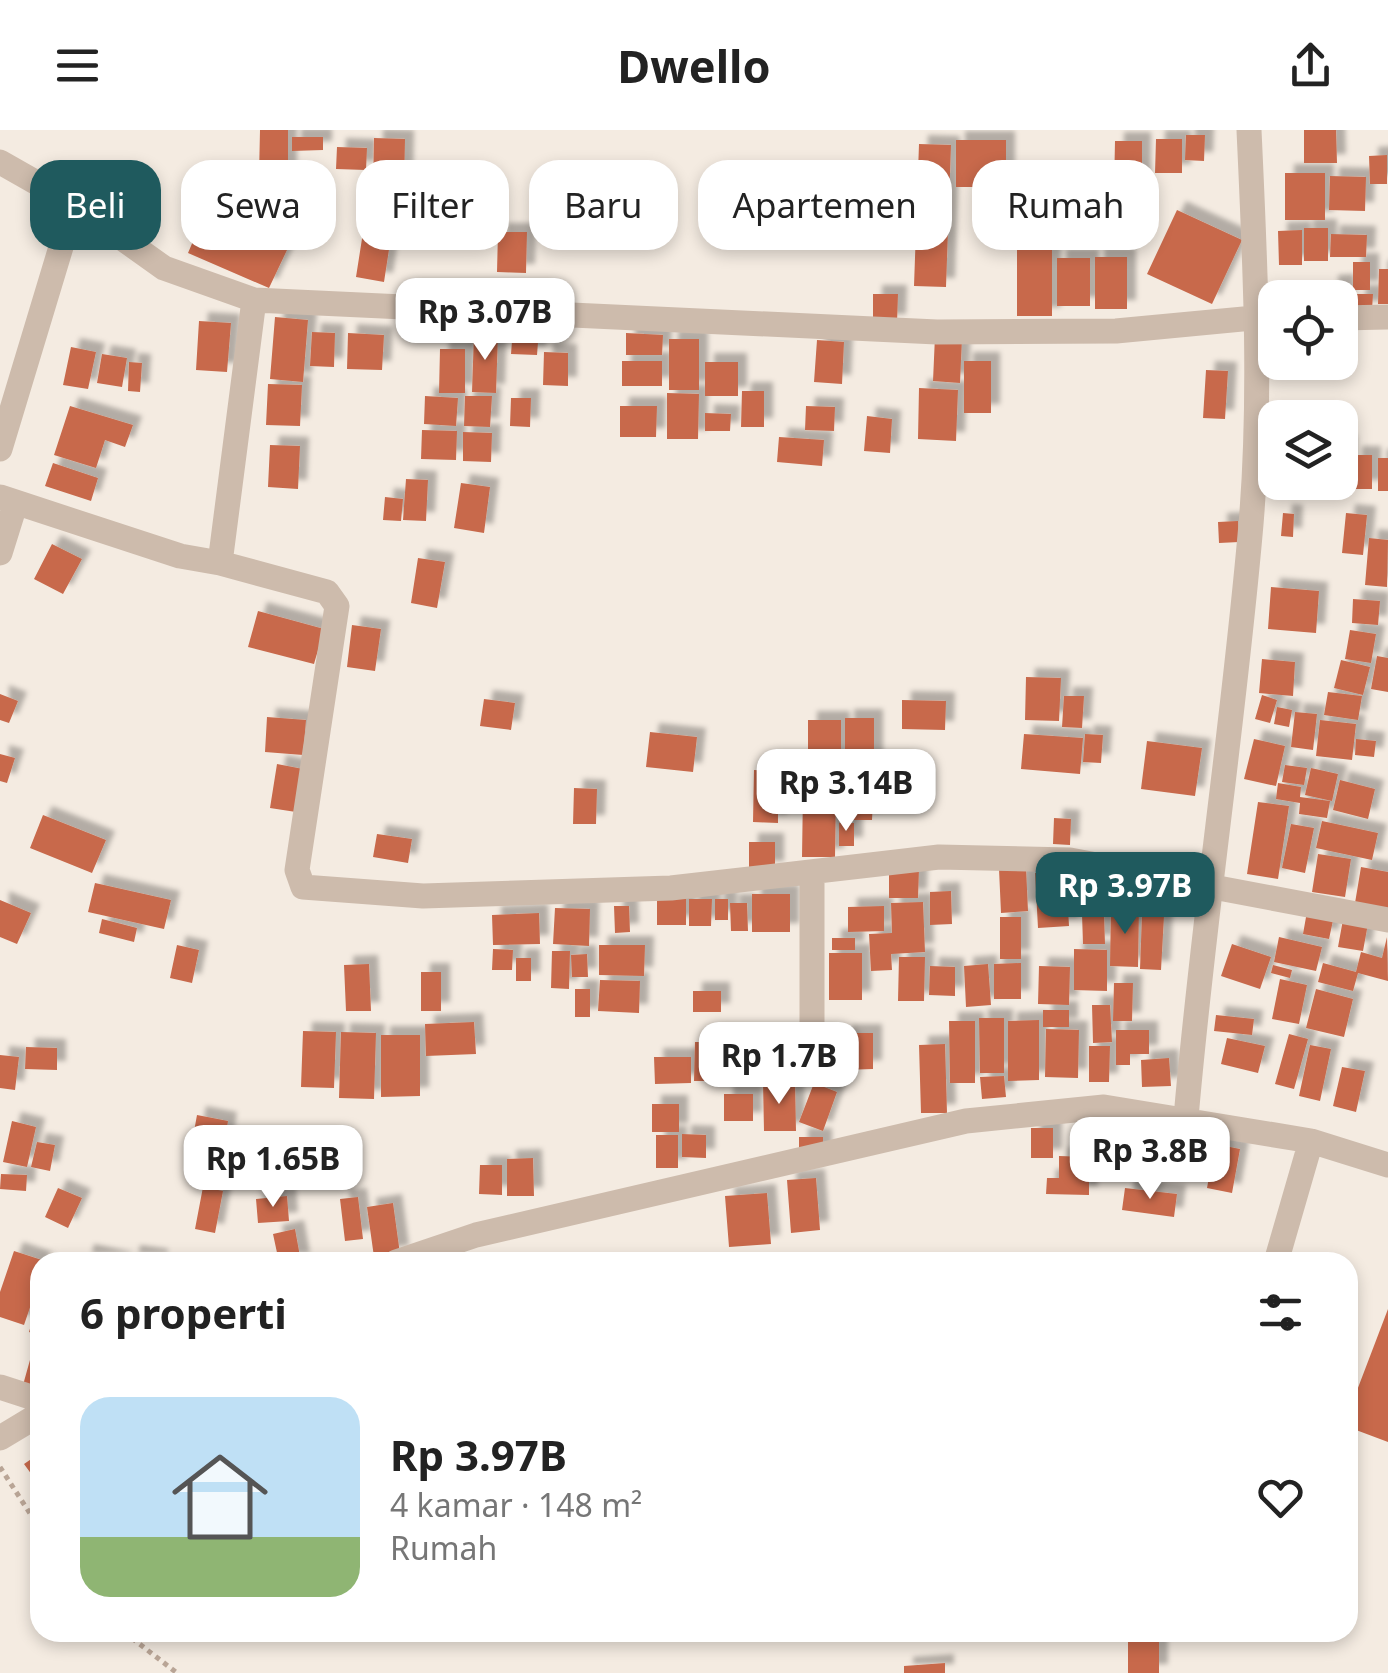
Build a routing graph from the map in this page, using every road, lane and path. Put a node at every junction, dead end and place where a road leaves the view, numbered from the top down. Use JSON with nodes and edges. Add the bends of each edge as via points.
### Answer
{"nodes":[{"id":1,"x":1249,"y":130,"type":"edge"},
{"id":2,"x":0,"y":162,"type":"edge"},
{"id":3,"x":30,"y":179,"type":"edge"},
{"id":4,"x":60,"y":250,"type":"edge"},
{"id":5,"x":139,"y":250,"type":"edge"},
{"id":6,"x":1263,"y":280,"type":"edge"},
{"id":7,"x":254,"y":300,"type":"junction"},
{"id":8,"x":1258,"y":316,"type":"edge"},
{"id":9,"x":1358,"y":318,"type":"edge"},
{"id":10,"x":1388,"y":318,"type":"edge"},
{"id":11,"x":1262,"y":380,"type":"edge"},
{"id":12,"x":0,"y":449,"type":"edge"},
{"id":13,"x":7,"y":501,"type":"edge"},
{"id":14,"x":0,"y":552,"type":"edge"},
{"id":15,"x":220,"y":563,"type":"junction"},
{"id":16,"x":812,"y":872,"type":"junction"},
{"id":17,"x":1210,"y":885,"type":"junction"},
{"id":18,"x":1388,"y":920,"type":"edge"},
{"id":19,"x":812,"y":1052,"type":"dead end"},
{"id":20,"x":1186,"y":1118,"type":"junction"},
{"id":21,"x":1311,"y":1141,"type":"junction"},
{"id":22,"x":1388,"y":1166,"type":"edge"},
{"id":23,"x":426,"y":1252,"type":"edge"},
{"id":24,"x":1279,"y":1252,"type":"edge"},
{"id":25,"x":0,"y":1388,"type":"edge"},
{"id":26,"x":30,"y":1397,"type":"edge"},
{"id":27,"x":30,"y":1420,"type":"edge"},
{"id":28,"x":0,"y":1438,"type":"edge"},
{"id":29,"x":0,"y":1467,"type":"edge"},
{"id":30,"x":30,"y":1514,"type":"edge"},
{"id":31,"x":137,"y":1642,"type":"edge"},
{"id":32,"x":177,"y":1673,"type":"edge"}],
"edges":[{"from":1,"to":6,"type":"street"},
{"from":2,"to":3,"type":"street"},
{"from":4,"to":12,"type":"street"},
{"from":5,"to":7,"type":"street","via":[[164,268]]},
{"from":7,"to":8,"type":"street","via":[[937,332],[1116,331]]},
{"from":7,"to":15,"type":"street"},
{"from":9,"to":10,"type":"street"},
{"from":11,"to":17,"type":"street"},
{"from":13,"to":14,"type":"street"},
{"from":13,"to":15,"type":"street"},
{"from":15,"to":16,"type":"street","via":[[327,592],[336,601],[297,870],[306,888],[442,896],[671,888]]},
{"from":16,"to":17,"type":"street","via":[[1026,856]]},
{"from":16,"to":19,"type":"street"},
{"from":17,"to":18,"type":"street"},
{"from":17,"to":20,"type":"street"},
{"from":20,"to":21,"type":"street"},
{"from":20,"to":23,"type":"street","via":[[1104,1107],[966,1121]]},
{"from":21,"to":22,"type":"street"},
{"from":21,"to":24,"type":"street"},
{"from":25,"to":26,"type":"street"},
{"from":27,"to":28,"type":"street"},
{"from":29,"to":30,"type":"path"},
{"from":31,"to":32,"type":"path"}]}
